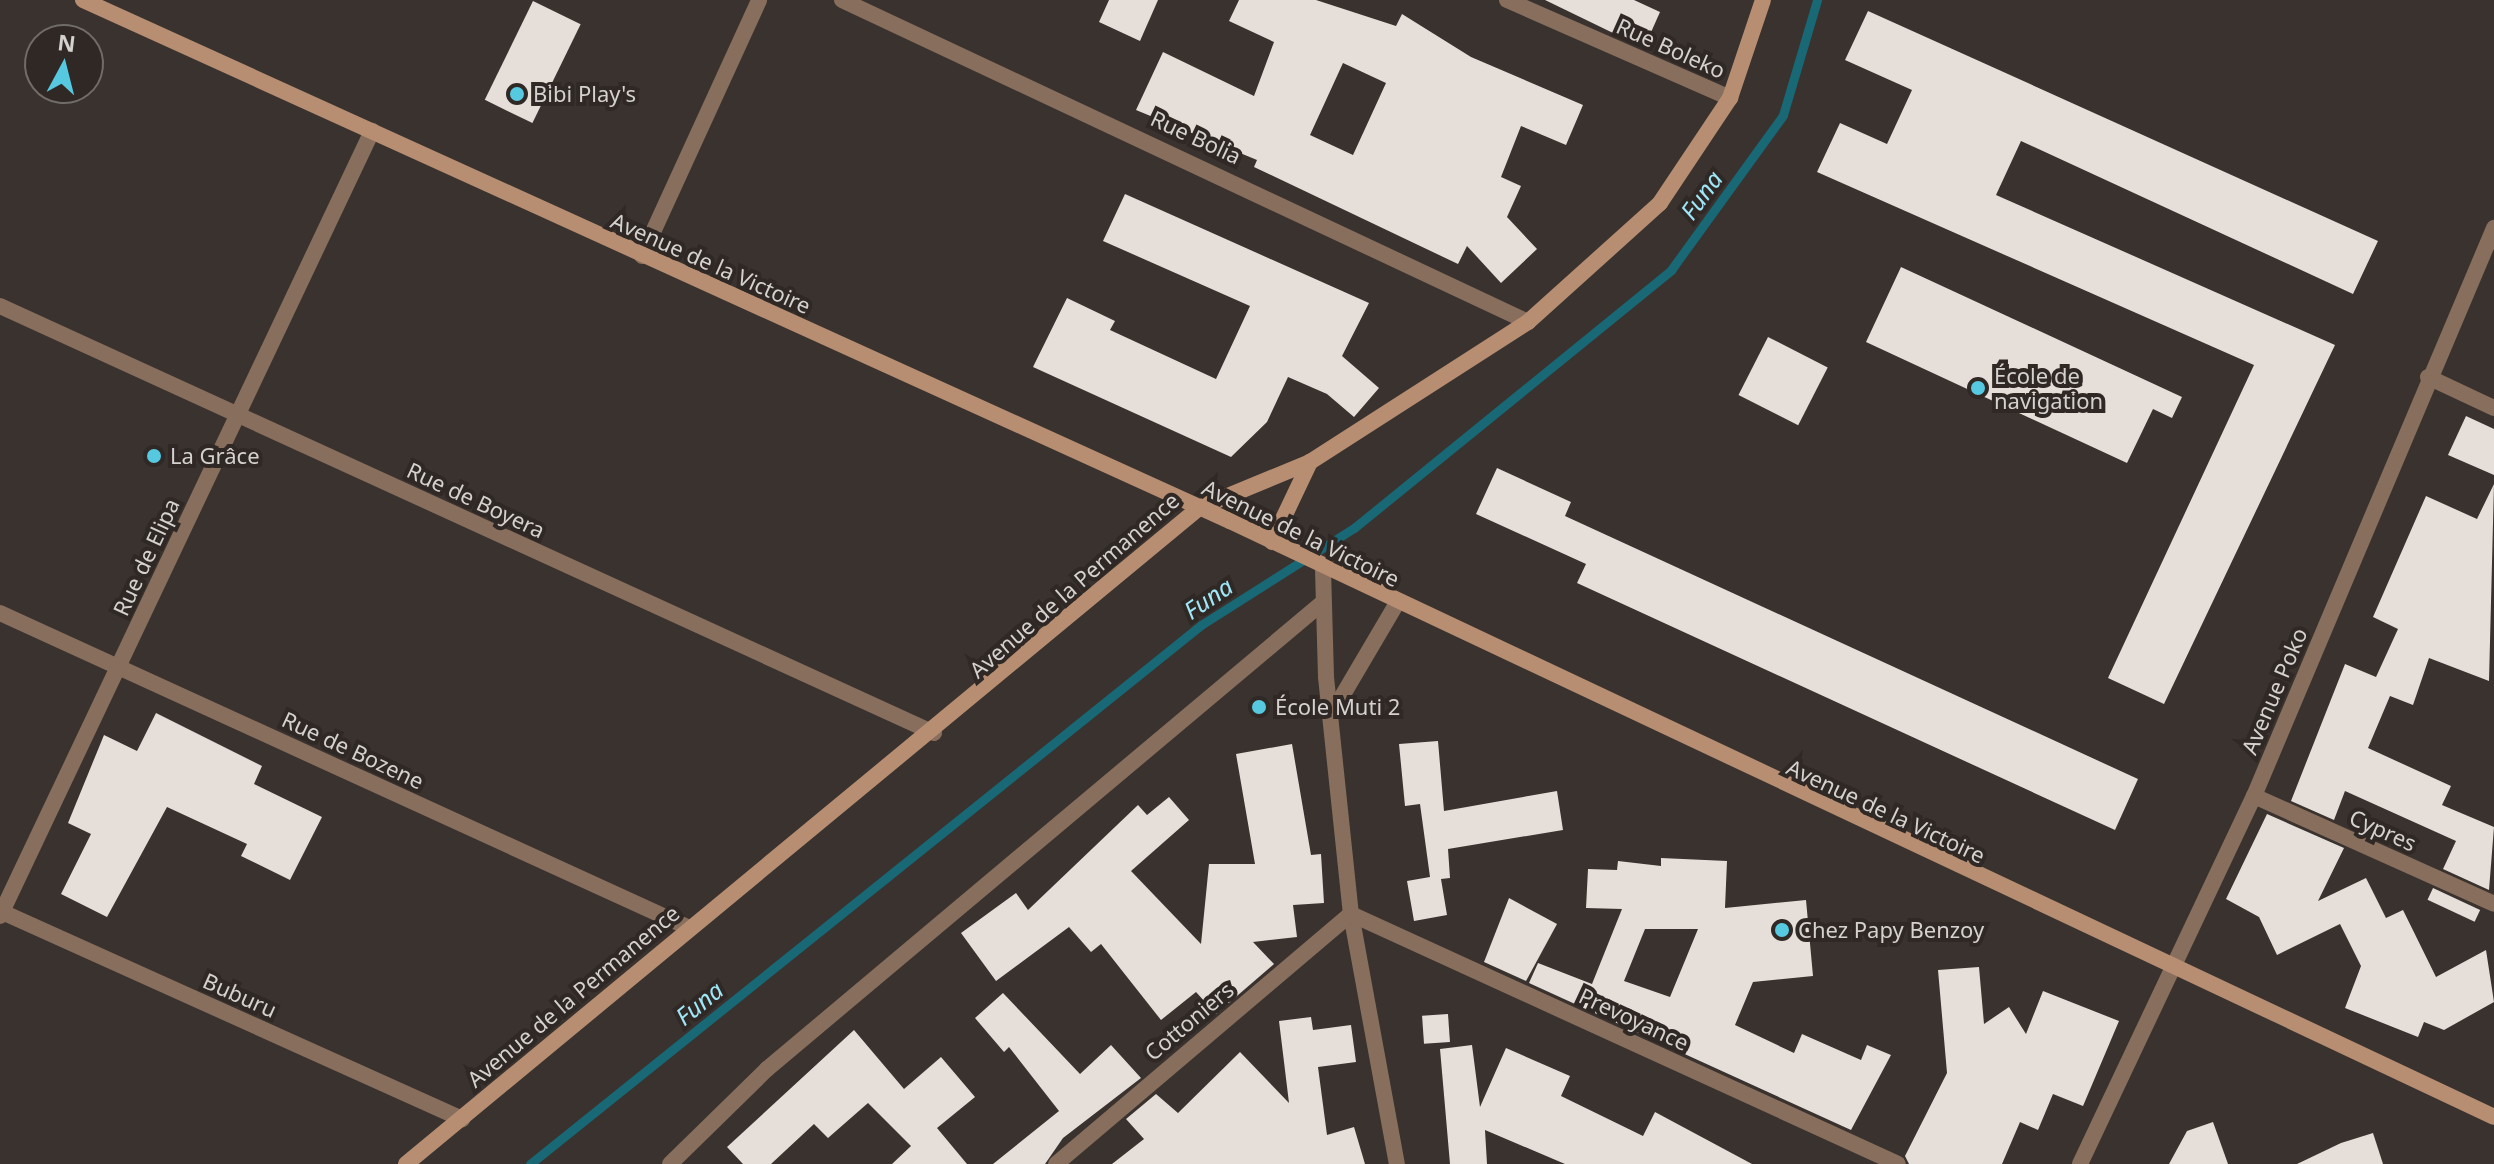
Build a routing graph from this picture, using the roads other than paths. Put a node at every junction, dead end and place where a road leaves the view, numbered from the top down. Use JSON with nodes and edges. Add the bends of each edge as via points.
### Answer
{"nodes":[{"id":1,"x":83,"y":0,"type":"edge"},
{"id":2,"x":759,"y":0,"type":"edge"},
{"id":3,"x":842,"y":0,"type":"edge"},
{"id":4,"x":1507,"y":0,"type":"edge"},
{"id":5,"x":1763,"y":0,"type":"edge"},
{"id":6,"x":1730,"y":98,"type":"junction"},
{"id":7,"x":372,"y":131,"type":"junction"},
{"id":8,"x":2494,"y":228,"type":"edge"},
{"id":9,"x":642,"y":256,"type":"junction"},
{"id":10,"x":0,"y":306,"type":"edge"},
{"id":11,"x":1528,"y":322,"type":"junction"},
{"id":12,"x":2428,"y":377,"type":"junction"},
{"id":13,"x":2494,"y":408,"type":"edge"},
{"id":14,"x":237,"y":415,"type":"junction"},
{"id":15,"x":1310,"y":462,"type":"junction"},
{"id":16,"x":1199,"y":508,"type":"junction"},
{"id":17,"x":1279,"y":546,"type":"junction"},
{"id":18,"x":1319,"y":567,"type":"junction"},
{"id":19,"x":1397,"y":603,"type":"junction"},
{"id":20,"x":1321,"y":604,"type":"junction"},
{"id":21,"x":0,"y":613,"type":"edge"},
{"id":22,"x":118,"y":667,"type":"junction"},
{"id":23,"x":1331,"y":715,"type":"junction"},
{"id":24,"x":934,"y":733,"type":"junction"},
{"id":25,"x":2254,"y":796,"type":"junction"},
{"id":26,"x":2492,"y":899,"type":"edge"},
{"id":27,"x":1,"y":913,"type":"edge"},
{"id":28,"x":1351,"y":914,"type":"junction"},
{"id":29,"x":687,"y":927,"type":"junction"},
{"id":30,"x":2169,"y":969,"type":"junction"},
{"id":31,"x":2494,"y":1117,"type":"edge"},
{"id":32,"x":462,"y":1119,"type":"junction"},
{"id":33,"x":406,"y":1164,"type":"edge"},
{"id":34,"x":670,"y":1164,"type":"edge"},
{"id":35,"x":1056,"y":1164,"type":"edge"},
{"id":36,"x":1397,"y":1164,"type":"edge"},
{"id":37,"x":1898,"y":1164,"type":"edge"},
{"id":38,"x":2080,"y":1164,"type":"edge"}],
"edges":[{"from":1,"to":7,"type":"main road","name":"Avenue de la Victoire"},
{"from":2,"to":9,"type":"street"},
{"from":3,"to":11,"type":"street","name":"Rue Bolia"},
{"from":4,"to":6,"type":"street","name":"Rue Boleko"},
{"from":5,"to":6,"type":"main road","name":"Avenue de la Permanence"},
{"from":6,"to":11,"type":"main road","name":"Avenue de la Permanence","via":[[1660,203]]},
{"from":7,"to":9,"type":"main road","name":"Avenue de la Victoire"},
{"from":7,"to":14,"type":"street","name":"Rue de Elipa"},
{"from":8,"to":12,"type":"street","name":"Avenue Poko"},
{"from":9,"to":16,"type":"main road","name":"Avenue de la Victoire"},
{"from":10,"to":14,"type":"street","name":"Rue de Boyera"},
{"from":11,"to":15,"type":"main road","name":"Avenue de la Permanence"},
{"from":12,"to":13,"type":"street"},
{"from":12,"to":25,"type":"street","name":"Avenue Poko"},
{"from":14,"to":22,"type":"street","name":"Rue de Elipa"},
{"from":14,"to":24,"type":"street","name":"Rue de Boyera"},
{"from":15,"to":16,"type":"main road","name":"Avenue de la Permanence"},
{"from":15,"to":17,"type":"main road"},
{"from":16,"to":17,"type":"main road","name":"Avenue de la Victoire"},
{"from":16,"to":24,"type":"main road","name":"Avenue de la Permanence"},
{"from":17,"to":18,"type":"main road","name":"Avenue de la Victoire"},
{"from":18,"to":19,"type":"main road","name":"Avenue de la Victoire"},
{"from":18,"to":20,"type":"street"},
{"from":19,"to":23,"type":"street"},
{"from":19,"to":30,"type":"main road","name":"Avenue de la Victoire"},
{"from":20,"to":23,"type":"street"},
{"from":20,"to":34,"type":"street","via":[[767,1069]]},
{"from":21,"to":22,"type":"street","name":"Rue de Bozene"},
{"from":22,"to":27,"type":"street","name":"Rue de Elipa"},
{"from":22,"to":29,"type":"street","name":"Rue de Bozene"},
{"from":23,"to":28,"type":"street"},
{"from":24,"to":29,"type":"main road","name":"Avenue de la Permanence"},
{"from":25,"to":26,"type":"street","name":"Cypres"},
{"from":25,"to":30,"type":"street","name":"Avenue Poko"},
{"from":27,"to":32,"type":"street","name":"Buburu"},
{"from":28,"to":35,"type":"street","name":"Cottoniers"},
{"from":28,"to":36,"type":"street"},
{"from":28,"to":37,"type":"street","name":"Prevoyance"},
{"from":29,"to":32,"type":"main road","name":"Avenue de la Permanence"},
{"from":30,"to":31,"type":"main road","name":"Avenue de la Victoire"},
{"from":30,"to":38,"type":"street","name":"Avenue Poko"},
{"from":32,"to":33,"type":"main road","name":"Avenue de la Permanence"}]}
